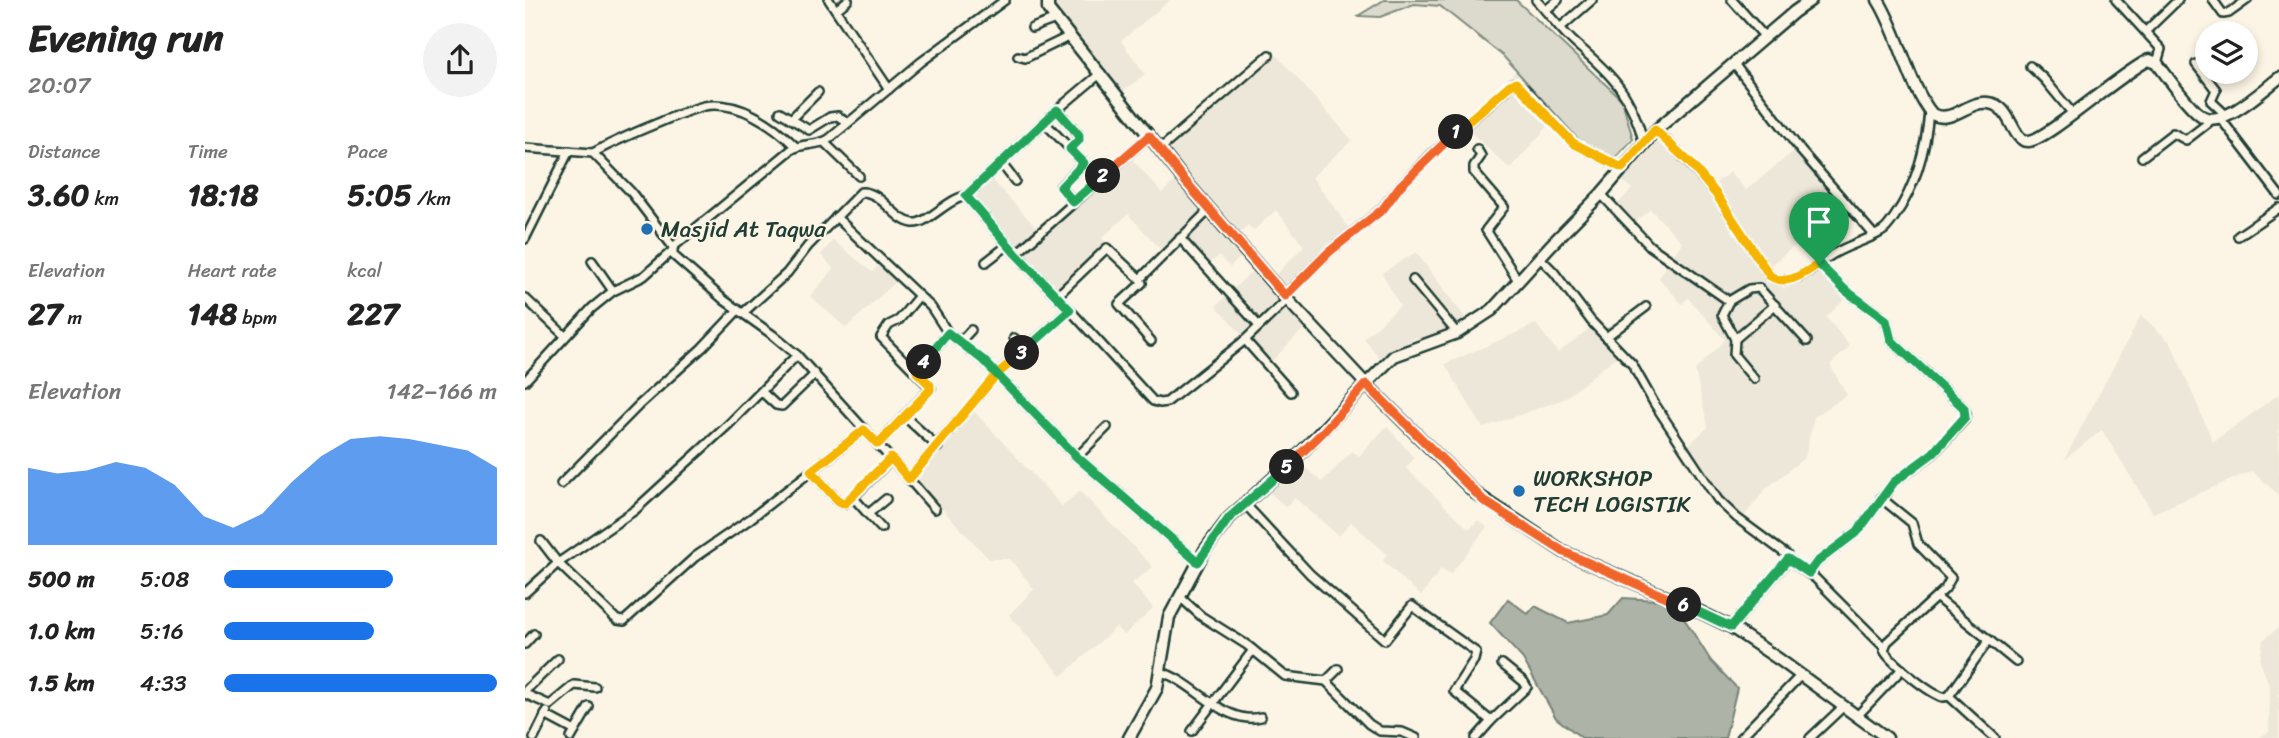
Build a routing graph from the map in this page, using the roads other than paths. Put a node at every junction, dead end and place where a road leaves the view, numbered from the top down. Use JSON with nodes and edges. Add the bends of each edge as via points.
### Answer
{"nodes":[{"id":1,"x":829,"y":0,"type":"edge"},
{"id":2,"x":848,"y":0,"type":"edge"},
{"id":3,"x":1005,"y":0,"type":"edge"},
{"id":4,"x":1536,"y":0,"type":"edge"},
{"id":5,"x":1557,"y":0,"type":"edge"},
{"id":6,"x":1592,"y":0,"type":"edge"},
{"id":7,"x":1732,"y":0,"type":"edge"},
{"id":8,"x":1811,"y":0,"type":"edge"},
{"id":9,"x":1878,"y":0,"type":"edge"},
{"id":10,"x":2116,"y":0,"type":"edge"},
{"id":11,"x":2163,"y":0,"type":"edge"},
{"id":12,"x":2178,"y":0,"type":"edge"},
{"id":13,"x":2213,"y":0,"type":"edge"},
{"id":14,"x":2246,"y":0,"type":"edge"},
{"id":15,"x":1046,"y":1,"type":"edge"},
{"id":16,"x":2170,"y":8,"type":"junction"},
{"id":17,"x":836,"y":10,"type":"junction"},
{"id":18,"x":1546,"y":10,"type":"junction"},
{"id":19,"x":1056,"y":19,"type":"junction"},
{"id":20,"x":1561,"y":27,"type":"junction"},
{"id":21,"x":1032,"y":28,"type":"dead end"},
{"id":22,"x":2146,"y":31,"type":"junction"},
{"id":23,"x":1070,"y":36,"type":"junction"},
{"id":24,"x":1765,"y":37,"type":"junction"},
{"id":25,"x":1269,"y":55,"type":"dead end"},
{"id":26,"x":1019,"y":56,"type":"dead end"},
{"id":27,"x":2157,"y":63,"type":"junction"},
{"id":28,"x":1734,"y":64,"type":"junction"},
{"id":29,"x":2030,"y":66,"type":"dead end"},
{"id":30,"x":1101,"y":73,"type":"junction"},
{"id":31,"x":2279,"y":78,"type":"edge"},
{"id":32,"x":2211,"y":84,"type":"edge"},
{"id":33,"x":888,"y":89,"type":"junction"},
{"id":34,"x":818,"y":92,"type":"dead end"},
{"id":35,"x":1057,"y":110,"type":"junction"},
{"id":36,"x":1929,"y":110,"type":"junction"},
{"id":37,"x":780,"y":112,"type":"dead end"},
{"id":38,"x":2073,"y":114,"type":"junction"},
{"id":39,"x":2224,"y":117,"type":"junction"},
{"id":40,"x":791,"y":119,"type":"junction"},
{"id":41,"x":2208,"y":119,"type":"junction"},
{"id":42,"x":1044,"y":122,"type":"junction"},
{"id":43,"x":847,"y":123,"type":"junction"},
{"id":44,"x":1655,"y":130,"type":"junction"},
{"id":45,"x":1149,"y":136,"type":"junction"},
{"id":46,"x":824,"y":142,"type":"junction"},
{"id":47,"x":1644,"y":144,"type":"junction"},
{"id":48,"x":796,"y":147,"type":"junction"},
{"id":49,"x":525,"y":148,"type":"edge"},
{"id":50,"x":1070,"y":149,"type":"junction"},
{"id":51,"x":1160,"y":149,"type":"junction"},
{"id":52,"x":1477,"y":149,"type":"dead end"},
{"id":53,"x":569,"y":151,"type":"junction"},
{"id":54,"x":593,"y":153,"type":"junction"},
{"id":55,"x":2142,"y":157,"type":"dead end"},
{"id":56,"x":1001,"y":163,"type":"junction"},
{"id":57,"x":1622,"y":168,"type":"junction"},
{"id":58,"x":859,"y":176,"type":"dead end"},
{"id":59,"x":1015,"y":181,"type":"dead end"},
{"id":60,"x":1601,"y":194,"type":"junction"},
{"id":61,"x":2279,"y":195,"type":"edge"},
{"id":62,"x":966,"y":196,"type":"junction"},
{"id":63,"x":1073,"y":202,"type":"junction"},
{"id":64,"x":2279,"y":208,"type":"edge"},
{"id":65,"x":1210,"y":209,"type":"junction"},
{"id":66,"x":836,"y":217,"type":"junction"},
{"id":67,"x":1874,"y":235,"type":"junction"},
{"id":68,"x":2238,"y":236,"type":"dead end"},
{"id":69,"x":1180,"y":238,"type":"junction"},
{"id":70,"x":525,"y":239,"type":"edge"},
{"id":71,"x":1008,"y":245,"type":"junction"},
{"id":72,"x":672,"y":249,"type":"junction"},
{"id":73,"x":1016,"y":254,"type":"junction"},
{"id":74,"x":1540,"y":258,"type":"junction"},
{"id":75,"x":592,"y":261,"type":"dead end"},
{"id":76,"x":986,"y":262,"type":"dead end"},
{"id":77,"x":1819,"y":264,"type":"junction"},
{"id":78,"x":1140,"y":279,"type":"junction"},
{"id":79,"x":1413,"y":280,"type":"dead end"},
{"id":80,"x":1519,"y":282,"type":"junction"},
{"id":81,"x":613,"y":291,"type":"junction"},
{"id":82,"x":1057,"y":296,"type":"junction"},
{"id":83,"x":918,"y":297,"type":"junction"},
{"id":84,"x":1286,"y":297,"type":"junction"},
{"id":85,"x":525,"y":298,"type":"edge"},
{"id":86,"x":1728,"y":301,"type":"junction"},
{"id":87,"x":1775,"y":306,"type":"junction"},
{"id":88,"x":1646,"y":307,"type":"dead end"},
{"id":89,"x":1070,"y":310,"type":"junction"},
{"id":90,"x":740,"y":312,"type":"junction"},
{"id":91,"x":1259,"y":326,"type":"junction"},
{"id":92,"x":971,"y":330,"type":"dead end"},
{"id":93,"x":948,"y":333,"type":"junction"},
{"id":94,"x":1457,"y":333,"type":"junction"},
{"id":95,"x":565,"y":336,"type":"junction"},
{"id":96,"x":1606,"y":337,"type":"junction"},
{"id":97,"x":1014,"y":338,"type":"dead end"},
{"id":98,"x":1735,"y":339,"type":"junction"},
{"id":99,"x":1245,"y":340,"type":"junction"},
{"id":100,"x":1151,"y":341,"type":"dead end"},
{"id":101,"x":1807,"y":341,"type":"dead end"},
{"id":102,"x":960,"y":342,"type":"junction"},
{"id":103,"x":1025,"y":349,"type":"junction"},
{"id":104,"x":797,"y":355,"type":"junction"},
{"id":105,"x":917,"y":372,"type":"junction"},
{"id":106,"x":815,"y":374,"type":"junction"},
{"id":107,"x":996,"y":375,"type":"junction"},
{"id":108,"x":1753,"y":379,"type":"dead end"},
{"id":109,"x":525,"y":381,"type":"edge"},
{"id":110,"x":1366,"y":384,"type":"junction"},
{"id":111,"x":762,"y":392,"type":"junction"},
{"id":112,"x":1291,"y":392,"type":"dead end"},
{"id":113,"x":904,"y":416,"type":"junction"},
{"id":114,"x":1107,"y":427,"type":"dead end"},
{"id":115,"x":864,"y":430,"type":"junction"},
{"id":116,"x":878,"y":444,"type":"junction"},
{"id":117,"x":938,"y":447,"type":"junction"},
{"id":118,"x":1077,"y":457,"type":"junction"},
{"id":119,"x":891,"y":458,"type":"junction"},
{"id":120,"x":811,"y":471,"type":"junction"},
{"id":121,"x":909,"y":479,"type":"junction"},
{"id":122,"x":561,"y":484,"type":"dead end"},
{"id":123,"x":853,"y":497,"type":"junction"},
{"id":124,"x":1881,"y":498,"type":"junction"},
{"id":125,"x":886,"y":499,"type":"dead end"},
{"id":126,"x":1245,"y":504,"type":"junction"},
{"id":127,"x":935,"y":509,"type":"dead end"},
{"id":128,"x":868,"y":514,"type":"junction"},
{"id":129,"x":881,"y":528,"type":"dead end"},
{"id":130,"x":541,"y":541,"type":"dead end"},
{"id":131,"x":1788,"y":559,"type":"junction"},
{"id":132,"x":1198,"y":562,"type":"junction"},
{"id":133,"x":558,"y":563,"type":"junction"},
{"id":134,"x":1809,"y":573,"type":"junction"},
{"id":135,"x":525,"y":593,"type":"edge"},
{"id":136,"x":1180,"y":597,"type":"junction"},
{"id":137,"x":1937,"y":598,"type":"junction"},
{"id":138,"x":1731,"y":627,"type":"junction"},
{"id":139,"x":534,"y":634,"type":"dead end"},
{"id":140,"x":1989,"y":640,"type":"junction"},
{"id":141,"x":525,"y":644,"type":"edge"},
{"id":142,"x":1884,"y":647,"type":"junction"},
{"id":143,"x":1253,"y":650,"type":"junction"},
{"id":144,"x":558,"y":659,"type":"dead end"},
{"id":145,"x":2016,"y":662,"type":"dead end"},
{"id":146,"x":1502,"y":664,"type":"dead end"},
{"id":147,"x":1902,"y":668,"type":"junction"},
{"id":148,"x":1338,"y":669,"type":"dead end"},
{"id":149,"x":1161,"y":672,"type":"junction"},
{"id":150,"x":1801,"y":676,"type":"junction"},
{"id":151,"x":1326,"y":681,"type":"junction"},
{"id":152,"x":595,"y":687,"type":"dead end"},
{"id":153,"x":525,"y":692,"type":"edge"},
{"id":154,"x":1949,"y":696,"type":"junction"},
{"id":155,"x":1213,"y":704,"type":"junction"},
{"id":156,"x":549,"y":705,"type":"junction"},
{"id":157,"x":1844,"y":706,"type":"junction"},
{"id":158,"x":589,"y":707,"type":"dead end"},
{"id":159,"x":545,"y":715,"type":"junction"},
{"id":160,"x":1857,"y":716,"type":"junction"},
{"id":161,"x":1261,"y":717,"type":"dead end"},
{"id":162,"x":1490,"y":721,"type":"junction"},
{"id":163,"x":1192,"y":731,"type":"dead end"},
{"id":164,"x":573,"y":734,"type":"edge"},
{"id":165,"x":534,"y":738,"type":"edge"},
{"id":166,"x":1129,"y":738,"type":"edge"},
{"id":167,"x":1416,"y":738,"type":"edge"},
{"id":168,"x":1476,"y":738,"type":"edge"},
{"id":169,"x":1740,"y":738,"type":"edge"},
{"id":170,"x":1810,"y":738,"type":"edge"},
{"id":171,"x":1887,"y":738,"type":"edge"},
{"id":172,"x":1995,"y":738,"type":"edge"}],
"edges":[{"from":1,"to":17,"type":"street"},
{"from":2,"to":17,"type":"street"},
{"from":3,"to":33,"type":"street"},
{"from":4,"to":18,"type":"street"},
{"from":5,"to":18,"type":"street"},
{"from":6,"to":20,"type":"street"},
{"from":7,"to":24,"type":"street"},
{"from":8,"to":24,"type":"street"},
{"from":9,"to":36,"type":"street"},
{"from":10,"to":22,"type":"street"},
{"from":11,"to":16,"type":"street"},
{"from":12,"to":16,"type":"street"},
{"from":13,"to":14,"type":"street","via":[[2223,14]]},
{"from":15,"to":19,"type":"street"},
{"from":16,"to":22,"type":"street"},
{"from":17,"to":33,"type":"street"},
{"from":18,"to":20,"type":"street"},
{"from":19,"to":21,"type":"street"},
{"from":19,"to":23,"type":"street"},
{"from":20,"to":47,"type":"street","via":[[1618,84],[1632,106]]},
{"from":22,"to":27,"type":"street","via":[[2161,49]]},
{"from":23,"to":26,"type":"street","via":[[1025,58]]},
{"from":23,"to":30,"type":"street"},
{"from":24,"to":28,"type":"street"},
{"from":25,"to":51,"type":"street"},
{"from":27,"to":38,"type":"street","via":[[2145,62]]},
{"from":27,"to":41,"type":"street"},
{"from":28,"to":44,"type":"street"},
{"from":28,"to":67,"type":"street"},
{"from":29,"to":38,"type":"street"},
{"from":30,"to":35,"type":"street"},
{"from":30,"to":45,"type":"street"},
{"from":31,"to":39,"type":"street"},
{"from":32,"to":39,"type":"street","via":[[2216,90],[2211,101]]},
{"from":33,"to":43,"type":"street"},
{"from":34,"to":40,"type":"street"},
{"from":35,"to":42,"type":"street"},
{"from":35,"to":50,"type":"street","via":[[1079,135]]},
{"from":36,"to":38,"type":"street","via":[[1945,117],[1980,103],[1994,104],[2029,142]]},
{"from":36,"to":67,"type":"street","via":[[1923,154],[1906,200],[1885,229]]},
{"from":37,"to":40,"type":"street"},
{"from":39,"to":41,"type":"street"},
{"from":39,"to":61,"type":"street"},
{"from":40,"to":43,"type":"street","via":[[809,130],[834,116]]},
{"from":41,"to":55,"type":"street","via":[[2186,140],[2173,133]]},
{"from":42,"to":50,"type":"street"},
{"from":42,"to":56,"type":"street"},
{"from":43,"to":46,"type":"street"},
{"from":44,"to":47,"type":"street"},
{"from":44,"to":77,"type":"street","via":[[1716,194],[1770,276],[1779,281],[1794,279]]},
{"from":45,"to":51,"type":"street"},
{"from":45,"to":63,"type":"street"},
{"from":46,"to":48,"type":"street"},
{"from":46,"to":58,"type":"street"},
{"from":47,"to":57,"type":"street"},
{"from":48,"to":54,"type":"street","via":[[752,114],[707,106],[615,140]]},
{"from":48,"to":72,"type":"street"},
{"from":49,"to":53,"type":"street"},
{"from":50,"to":63,"type":"street","via":[[1084,163],[1061,186]]},
{"from":51,"to":65,"type":"street"},
{"from":52,"to":80,"type":"street","via":[[1481,156],[1474,166],[1475,175],[1504,207],[1486,229]]},
{"from":53,"to":54,"type":"street"},
{"from":53,"to":70,"type":"street"},
{"from":54,"to":72,"type":"street","via":[[631,192]]},
{"from":56,"to":59,"type":"street"},
{"from":56,"to":62,"type":"street"},
{"from":57,"to":60,"type":"street"},
{"from":57,"to":84,"type":"street","via":[[1573,143],[1525,89],[1513,83],[1432,154],[1383,209],[1337,245]]},
{"from":60,"to":74,"type":"street"},
{"from":60,"to":86,"type":"street","via":[[1650,246]]},
{"from":62,"to":66,"type":"street","via":[[914,223],[861,192]]},
{"from":62,"to":71,"type":"street"},
{"from":63,"to":73,"type":"street"},
{"from":64,"to":68,"type":"street"},
{"from":65,"to":69,"type":"street"},
{"from":65,"to":84,"type":"street"},
{"from":66,"to":83,"type":"street"},
{"from":66,"to":90,"type":"street","via":[[787,273]]},
{"from":67,"to":77,"type":"street"},
{"from":69,"to":78,"type":"street"},
{"from":69,"to":91,"type":"street"},
{"from":71,"to":73,"type":"street"},
{"from":71,"to":76,"type":"street"},
{"from":72,"to":81,"type":"street","via":[[644,276]]},
{"from":72,"to":90,"type":"street"},
{"from":73,"to":82,"type":"street"},
{"from":74,"to":80,"type":"street"},
{"from":74,"to":96,"type":"street"},
{"from":75,"to":81,"type":"street"},
{"from":77,"to":124,"type":"street","via":[[1886,320],[1891,340],[1966,411],[1947,439]]},
{"from":78,"to":82,"type":"street","via":[[1107,248]]},
{"from":78,"to":100,"type":"street","via":[[1142,283],[1119,306]]},
{"from":79,"to":94,"type":"street"},
{"from":80,"to":94,"type":"street","via":[[1492,310]]},
{"from":81,"to":95,"type":"street"},
{"from":82,"to":89,"type":"street"},
{"from":83,"to":93,"type":"street"},
{"from":83,"to":105,"type":"street","via":[[881,337]]},
{"from":84,"to":91,"type":"street"},
{"from":84,"to":110,"type":"street"},
{"from":85,"to":95,"type":"street"},
{"from":86,"to":87,"type":"street","via":[[1759,288]]},
{"from":86,"to":98,"type":"street","via":[[1723,315]]},
{"from":87,"to":98,"type":"street"},
{"from":87,"to":101,"type":"street"},
{"from":88,"to":96,"type":"street"},
{"from":89,"to":99,"type":"street","via":[[1153,401],[1160,403]]},
{"from":89,"to":103,"type":"street"},
{"from":90,"to":104,"type":"street"},
{"from":90,"to":122,"type":"street"},
{"from":91,"to":99,"type":"street"},
{"from":92,"to":102,"type":"street"},
{"from":93,"to":102,"type":"street"},
{"from":93,"to":105,"type":"street"},
{"from":94,"to":110,"type":"street","via":[[1394,356]]},
{"from":95,"to":109,"type":"street"},
{"from":96,"to":131,"type":"street","via":[[1632,363],[1718,500]]},
{"from":97,"to":103,"type":"street"},
{"from":98,"to":108,"type":"street","via":[[1734,355]]},
{"from":99,"to":112,"type":"street"},
{"from":102,"to":107,"type":"street"},
{"from":103,"to":107,"type":"street"},
{"from":104,"to":106,"type":"street"},
{"from":104,"to":111,"type":"street"},
{"from":105,"to":113,"type":"street","via":[[931,388]]},
{"from":106,"to":111,"type":"street","via":[[782,406]]},
{"from":106,"to":115,"type":"street"},
{"from":107,"to":117,"type":"street"},
{"from":107,"to":118,"type":"street"},
{"from":110,"to":126,"type":"street","via":[[1322,433]]},
{"from":110,"to":138,"type":"street","via":[[1484,501],[1564,552]]},
{"from":111,"to":133,"type":"street","via":[[635,510]]},
{"from":113,"to":116,"type":"street"},
{"from":113,"to":117,"type":"street"},
{"from":114,"to":118,"type":"street"},
{"from":115,"to":116,"type":"street"},
{"from":115,"to":120,"type":"street"},
{"from":116,"to":119,"type":"street"},
{"from":117,"to":121,"type":"street"},
{"from":118,"to":132,"type":"street"},
{"from":119,"to":121,"type":"street"},
{"from":119,"to":123,"type":"street"},
{"from":120,"to":123,"type":"street","via":[[839,502]]},
{"from":120,"to":133,"type":"street","via":[[695,557],[624,621],[617,620]]},
{"from":121,"to":127,"type":"street"},
{"from":123,"to":128,"type":"street"},
{"from":124,"to":134,"type":"street","via":[[1858,531]]},
{"from":124,"to":137,"type":"street","via":[[1912,523],[1923,553],[1951,578]]},
{"from":125,"to":128,"type":"street"},
{"from":126,"to":132,"type":"street"},
{"from":126,"to":162,"type":"street","via":[[1310,574],[1385,640],[1412,606],[1476,652],[1454,691]]},
{"from":128,"to":129,"type":"street"},
{"from":130,"to":133,"type":"street"},
{"from":131,"to":134,"type":"street"},
{"from":131,"to":138,"type":"street"},
{"from":132,"to":136,"type":"street"},
{"from":133,"to":135,"type":"street"},
{"from":134,"to":142,"type":"street"},
{"from":136,"to":143,"type":"street"},
{"from":136,"to":149,"type":"street","via":[[1169,617]]},
{"from":137,"to":140,"type":"street"},
{"from":137,"to":142,"type":"street"},
{"from":138,"to":150,"type":"street"},
{"from":139,"to":141,"type":"street"},
{"from":140,"to":145,"type":"street"},
{"from":140,"to":154,"type":"street"},
{"from":142,"to":147,"type":"street","via":[[1885,654]]},
{"from":143,"to":151,"type":"street","via":[[1285,676]]},
{"from":143,"to":155,"type":"street"},
{"from":144,"to":153,"type":"street"},
{"from":146,"to":162,"type":"street","via":[[1527,687]]},
{"from":147,"to":154,"type":"street","via":[[1939,696]]},
{"from":147,"to":160,"type":"street"},
{"from":148,"to":151,"type":"street"},
{"from":149,"to":155,"type":"street"},
{"from":149,"to":166,"type":"street","via":[[1146,711]]},
{"from":150,"to":157,"type":"street"},
{"from":150,"to":169,"type":"street"},
{"from":151,"to":167,"type":"street","via":[[1380,731]]},
{"from":152,"to":156,"type":"street","via":[[574,685]]},
{"from":153,"to":156,"type":"street"},
{"from":154,"to":172,"type":"street"},
{"from":155,"to":161,"type":"street","via":[[1239,718]]},
{"from":155,"to":163,"type":"street"},
{"from":156,"to":159,"type":"street"},
{"from":157,"to":160,"type":"street"},
{"from":157,"to":170,"type":"street"},
{"from":158,"to":164,"type":"street"},
{"from":159,"to":164,"type":"street"},
{"from":159,"to":165,"type":"street"},
{"from":160,"to":171,"type":"street"},
{"from":162,"to":168,"type":"street"}]}
